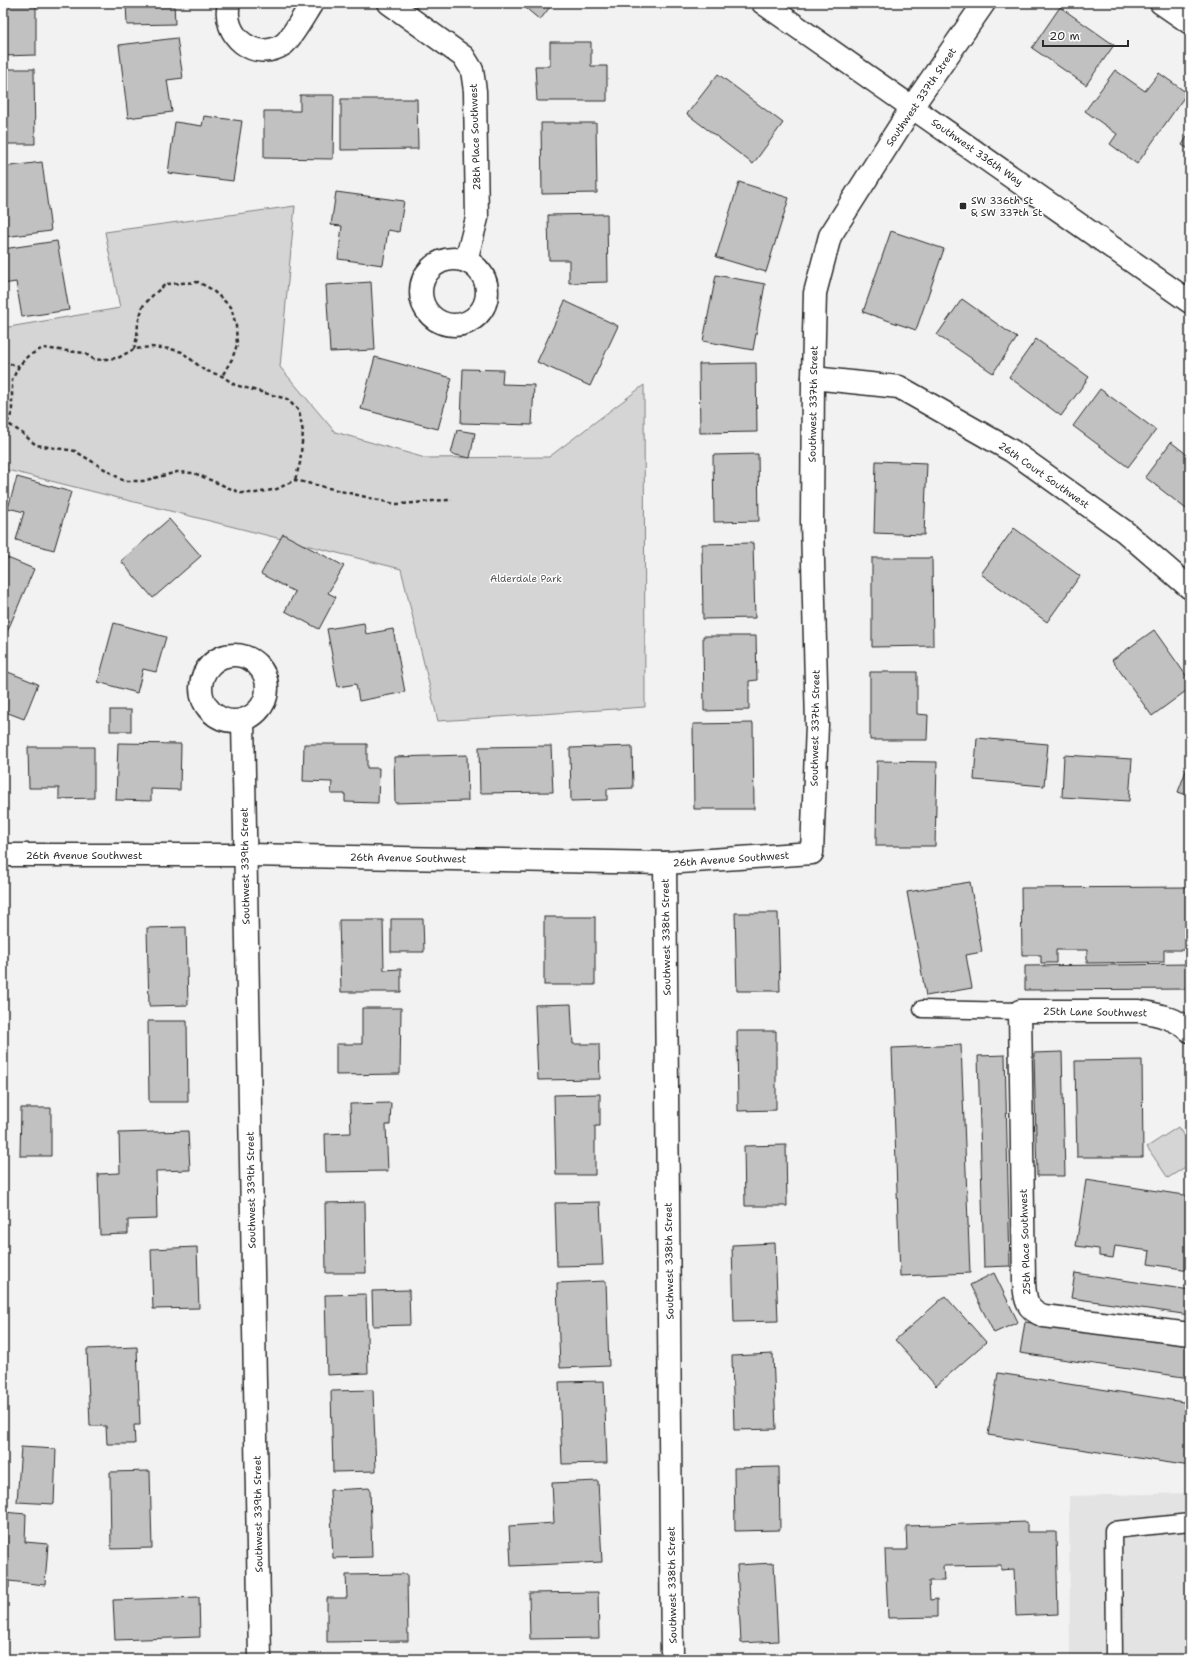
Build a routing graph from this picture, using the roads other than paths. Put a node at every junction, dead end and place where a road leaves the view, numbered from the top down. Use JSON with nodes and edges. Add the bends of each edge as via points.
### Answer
{"nodes":[{"id":1,"x":229,"y":3,"type":"edge"},
{"id":2,"x":312,"y":3,"type":"edge"},
{"id":3,"x":389,"y":3,"type":"edge"},
{"id":4,"x":763,"y":3,"type":"edge"},
{"id":5,"x":984,"y":3,"type":"edge"},
{"id":6,"x":1161,"y":3,"type":"edge"},
{"id":7,"x":1190,"y":23,"type":"edge"},
{"id":8,"x":912,"y":107,"type":"junction"},
{"id":9,"x":466,"y":261,"type":"dead end"},
{"id":10,"x":1190,"y":302,"type":"edge"},
{"id":11,"x":813,"y":378,"type":"junction"},
{"id":12,"x":1190,"y":588,"type":"edge"},
{"id":13,"x":243,"y":720,"type":"dead end"},
{"id":14,"x":812,"y":854,"type":"joint"},
{"id":15,"x":3,"y":855,"type":"edge"},
{"id":16,"x":245,"y":855,"type":"junction"},
{"id":17,"x":665,"y":863,"type":"junction"},
{"id":18,"x":922,"y":1009,"type":"dead end"},
{"id":19,"x":1020,"y":1011,"type":"junction"},
{"id":20,"x":1190,"y":1031,"type":"edge"},
{"id":21,"x":1190,"y":1334,"type":"edge"},
{"id":22,"x":1190,"y":1522,"type":"edge"},
{"id":23,"x":260,"y":1659,"type":"edge"},
{"id":24,"x":672,"y":1659,"type":"edge"},
{"id":25,"x":1114,"y":1659,"type":"edge"}],
"edges":[{"from":1,"to":2,"type":"street","via":[[228,22],[232,33],[240,42],[262,50],[274,49],[285,43]]},
{"from":3,"to":9,"type":"street","name":"28th Place Southwest","via":[[464,57],[472,70],[475,91],[477,218]]},
{"from":4,"to":8,"type":"street","name":"Southwest 336th Way"},
{"from":5,"to":8,"type":"street","name":"Southwest 337th Street"},
{"from":6,"to":7,"type":"street"},
{"from":8,"to":10,"type":"street","name":"Southwest 336th Way"},
{"from":8,"to":11,"type":"street","name":"Southwest 337th Street","via":[[830,236],[815,293]]},
{"from":11,"to":12,"type":"street","name":"26th Court Southwest","via":[[898,387],[1012,451],[1124,531]]},
{"from":11,"to":14,"type":"street","name":"Southwest 337th Street","via":[[812,521],[817,725]]},
{"from":13,"to":16,"type":"street","name":"Southwest 339th Street"},
{"from":14,"to":17,"type":"street","name":"26th Avenue Southwest"},
{"from":15,"to":16,"type":"street","name":"26th Avenue Southwest"},
{"from":16,"to":17,"type":"street","name":"26th Avenue Southwest"},
{"from":16,"to":23,"type":"street","name":"Southwest 339th Street"},
{"from":17,"to":24,"type":"street","name":"Southwest 338th Street"},
{"from":18,"to":19,"type":"lane"},
{"from":19,"to":20,"type":"street","name":"25th Lane Southwest","via":[[1158,1014]]},
{"from":19,"to":21,"type":"street","name":"25th Place Southwest","via":[[1024,1282],[1025,1296],[1030,1308],[1044,1316]]},
{"from":22,"to":25,"type":"lane","via":[[1113,1530]]}]}
